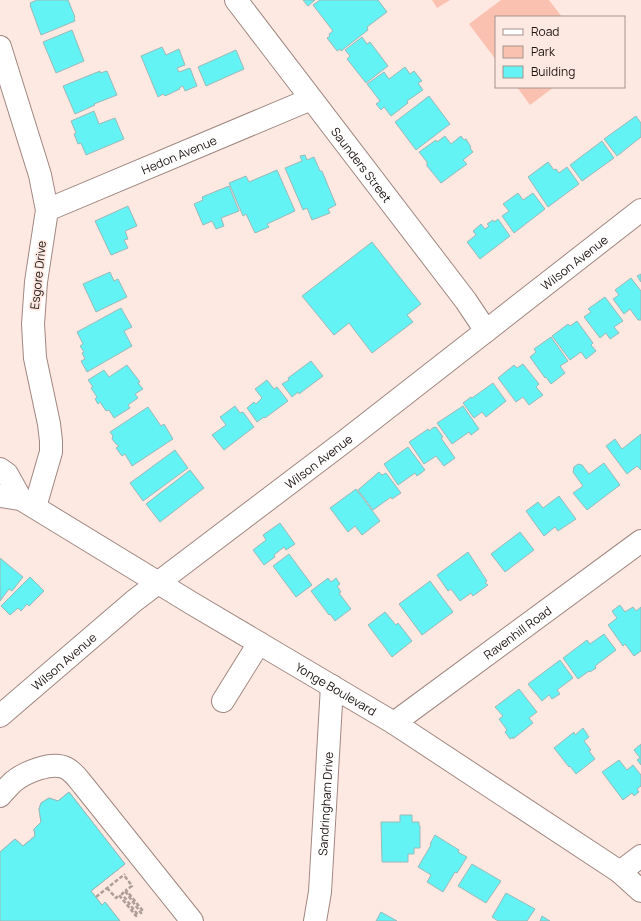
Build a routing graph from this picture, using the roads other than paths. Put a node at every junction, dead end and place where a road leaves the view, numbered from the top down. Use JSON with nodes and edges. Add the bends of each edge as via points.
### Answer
{"nodes":[{"id":1,"x":236,"y":0,"type":"edge"},
{"id":2,"x":0,"y":47,"type":"edge"},
{"id":3,"x":311,"y":99,"type":"junction"},
{"id":4,"x":47,"y":210,"type":"junction"},
{"id":5,"x":641,"y":210,"type":"edge"},
{"id":6,"x":486,"y":331,"type":"junction"},
{"id":7,"x":0,"y":469,"type":"edge"},
{"id":8,"x":0,"y":496,"type":"edge"},
{"id":9,"x":28,"y":503,"type":"junction"},
{"id":10,"x":641,"y":541,"type":"edge"},
{"id":11,"x":158,"y":583,"type":"junction"},
{"id":12,"x":259,"y":643,"type":"junction"},
{"id":13,"x":332,"y":686,"type":"junction"},
{"id":14,"x":223,"y":701,"type":"dead end"},
{"id":15,"x":0,"y":716,"type":"edge"},
{"id":16,"x":394,"y":723,"type":"junction"},
{"id":17,"x":0,"y":796,"type":"edge"},
{"id":18,"x":641,"y":856,"type":"edge"},
{"id":19,"x":620,"y":872,"type":"junction"},
{"id":20,"x":641,"y":891,"type":"edge"},
{"id":21,"x":192,"y":921,"type":"edge"},
{"id":22,"x":314,"y":921,"type":"edge"}],
"edges":[{"from":1,"to":3,"type":"street","name":"Saunders Street"},
{"from":2,"to":4,"type":"street","name":"Esgore Drive","via":[[40,175]]},
{"from":3,"to":4,"type":"street","name":"Hedon Avenue"},
{"from":3,"to":6,"type":"street","name":"Saunders Street","via":[[466,301]]},
{"from":4,"to":9,"type":"street","name":"Esgore Drive","via":[[36,282],[33,324],[35,358],[49,424],[51,452]]},
{"from":5,"to":6,"type":"street","name":"Wilson Avenue"},
{"from":6,"to":11,"type":"street","name":"Wilson Avenue"},
{"from":7,"to":9,"type":"street","name":"Yonge Boulevard","via":[[7,474]]},
{"from":8,"to":9,"type":"street","name":"Yonge Boulevard"},
{"from":9,"to":11,"type":"street","name":"Yonge Boulevard"},
{"from":10,"to":16,"type":"street","name":"Ravenhill Road"},
{"from":11,"to":12,"type":"street","name":"Yonge Boulevard"},
{"from":11,"to":15,"type":"street","name":"Wilson Avenue"},
{"from":12,"to":13,"type":"street","name":"Yonge Boulevard"},
{"from":12,"to":14,"type":"street"},
{"from":13,"to":16,"type":"street","name":"Yonge Boulevard"},
{"from":13,"to":22,"type":"street","name":"Sandringham Drive","via":[[320,892]]},
{"from":16,"to":19,"type":"street","name":"Yonge Boulevard"},
{"from":17,"to":21,"type":"street","via":[[15,781],[42,768],[52,765],[68,768]]},
{"from":18,"to":19,"type":"street"},
{"from":19,"to":20,"type":"street","name":"Yonge Boulevard"}]}
